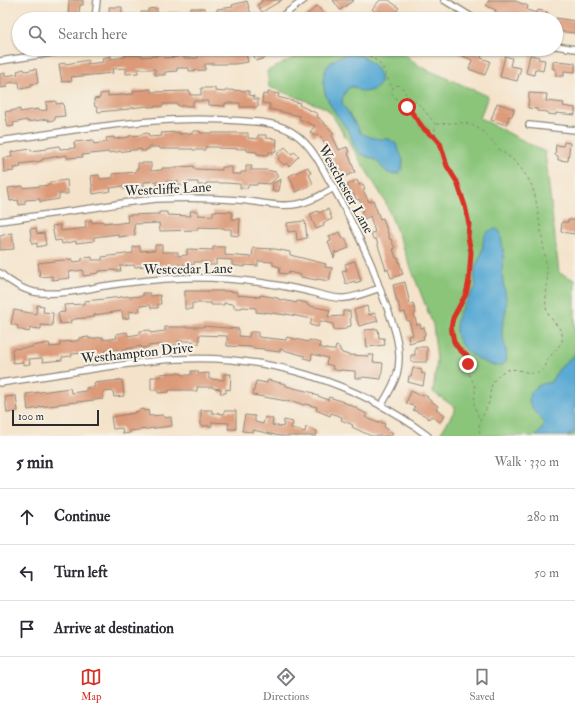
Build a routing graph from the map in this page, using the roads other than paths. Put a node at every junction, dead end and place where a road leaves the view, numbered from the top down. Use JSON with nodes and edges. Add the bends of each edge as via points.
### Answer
{"nodes":[{"id":1,"x":97,"y":0,"type":"edge"},
{"id":2,"x":304,"y":0,"type":"edge"},
{"id":3,"x":444,"y":0,"type":"edge"},
{"id":4,"x":96,"y":12,"type":"edge"},
{"id":5,"x":288,"y":12,"type":"edge"},
{"id":6,"x":464,"y":12,"type":"edge"},
{"id":7,"x":563,"y":47,"type":"edge"},
{"id":8,"x":575,"y":49,"type":"edge"},
{"id":9,"x":32,"y":56,"type":"edge"},
{"id":10,"x":0,"y":61,"type":"edge"},
{"id":11,"x":529,"y":125,"type":"dead end"},
{"id":12,"x":575,"y":130,"type":"edge"},
{"id":13,"x":0,"y":141,"type":"edge"},
{"id":14,"x":334,"y":188,"type":"junction"},
{"id":15,"x":0,"y":221,"type":"edge"},
{"id":16,"x":0,"y":273,"type":"edge"},
{"id":17,"x":380,"y":288,"type":"junction"},
{"id":18,"x":0,"y":383,"type":"edge"},
{"id":19,"x":381,"y":406,"type":"junction"},
{"id":20,"x":428,"y":436,"type":"edge"}],
"edges":[{"from":1,"to":4,"type":"street"},
{"from":2,"to":5,"type":"street"},
{"from":3,"to":6,"type":"street"},
{"from":7,"to":8,"type":"street"},
{"from":9,"to":10,"type":"street"},
{"from":11,"to":12,"type":"street"},
{"from":13,"to":14,"type":"street","name":"Westchester Lane","via":[[152,120],[206,119],[269,123],[286,128],[300,138],[312,151]]},
{"from":14,"to":15,"type":"street","name":"Westcliffe Lane","via":[[311,200],[292,205],[223,199],[157,199]]},
{"from":14,"to":17,"type":"street","name":"Westchester Lane","via":[[357,232]]},
{"from":16,"to":17,"type":"street","name":"Westcedar Lane","via":[[19,287],[42,293],[150,280],[196,278],[258,282],[340,298],[359,296]]},
{"from":17,"to":19,"type":"street","name":"Westchester Lane","via":[[399,354],[395,380]]},
{"from":18,"to":19,"type":"street","name":"Westhampton Drive","via":[[149,361],[209,359],[273,366],[300,373],[337,385]]},
{"from":19,"to":20,"type":"street","name":"Westhampton Drive"}]}
